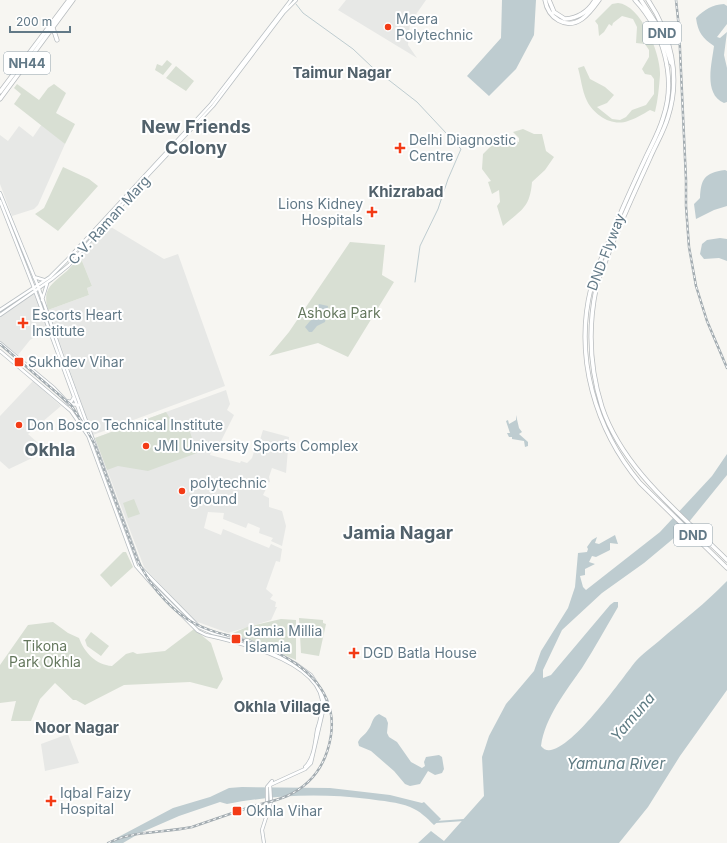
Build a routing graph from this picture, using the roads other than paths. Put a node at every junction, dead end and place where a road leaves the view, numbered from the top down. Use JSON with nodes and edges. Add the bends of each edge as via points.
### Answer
{"nodes":[{"id":1,"x":69,"y":0,"type":"edge"},
{"id":2,"x":73,"y":0,"type":"edge"},
{"id":3,"x":291,"y":0,"type":"edge"},
{"id":4,"x":296,"y":0,"type":"edge"},
{"id":5,"x":546,"y":0,"type":"edge"},
{"id":6,"x":549,"y":0,"type":"edge"},
{"id":7,"x":595,"y":0,"type":"edge"},
{"id":8,"x":599,"y":0,"type":"edge"},
{"id":9,"x":635,"y":0,"type":"edge"},
{"id":10,"x":641,"y":0,"type":"edge"},
{"id":11,"x":648,"y":0,"type":"edge"},
{"id":12,"x":54,"y":27,"type":"junction"},
{"id":13,"x":57,"y":40,"type":"dead end"},
{"id":14,"x":672,"y":70,"type":"junction"},
{"id":15,"x":0,"y":92,"type":"edge"},
{"id":16,"x":0,"y":100,"type":"edge"},
{"id":17,"x":0,"y":193,"type":"edge"},
{"id":18,"x":0,"y":201,"type":"edge"},
{"id":19,"x":34,"y":276,"type":"junction"},
{"id":20,"x":45,"y":280,"type":"junction"},
{"id":21,"x":47,"y":284,"type":"junction"},
{"id":22,"x":38,"y":286,"type":"junction"},
{"id":23,"x":34,"y":288,"type":"junction"},
{"id":24,"x":37,"y":290,"type":"junction"},
{"id":25,"x":42,"y":300,"type":"junction"},
{"id":26,"x":0,"y":310,"type":"edge"},
{"id":27,"x":0,"y":315,"type":"edge"},
{"id":28,"x":0,"y":343,"type":"edge"},
{"id":29,"x":0,"y":351,"type":"edge"},
{"id":30,"x":74,"y":394,"type":"junction"},
{"id":31,"x":64,"y":400,"type":"junction"},
{"id":32,"x":79,"y":405,"type":"junction"},
{"id":33,"x":73,"y":406,"type":"junction"},
{"id":34,"x":71,"y":411,"type":"junction"},
{"id":35,"x":91,"y":437,"type":"junction"},
{"id":36,"x":727,"y":560,"type":"edge"},
{"id":37,"x":727,"y":568,"type":"edge"},
{"id":38,"x":213,"y":635,"type":"junction"},
{"id":39,"x":268,"y":787,"type":"junction"},
{"id":40,"x":263,"y":843,"type":"edge"}],
"edges":[{"from":1,"to":15,"type":"highway","number":"NH44"},
{"from":2,"to":12,"type":"highway","number":"NH44"},
{"from":3,"to":20,"type":"main road","name":"C.V. Raman Marg","via":[[211,104],[66,261]]},
{"from":4,"to":21,"type":"main road","name":"C.V. Raman Marg","via":[[284,12],[213,106],[69,265]]},
{"from":5,"to":8,"type":"highway","via":[[548,10],[554,17],[560,22],[569,23],[584,18]]},
{"from":6,"to":7,"type":"highway","via":[[554,12],[565,19],[587,12]]},
{"from":9,"to":37,"type":"highway","name":"DND Flyway","number":"DND","via":[[652,23],[664,51],[668,91],[664,117],[595,274],[587,308],[586,351],[595,404],[612,444],[628,469],[658,502]]},
{"from":10,"to":14,"type":"highway","number":"DND","via":[[661,31]]},
{"from":11,"to":14,"type":"highway","via":[[668,39],[673,58]]},
{"from":12,"to":13,"type":"highway"},
{"from":12,"to":16,"type":"highway","number":"NH44"},
{"from":14,"to":36,"type":"highway","name":"DND Flyway","number":"DND","via":[[673,88],[668,118],[620,223],[596,288],[591,328],[593,367],[602,408],[636,467]]},
{"from":17,"to":19,"type":"main road"},
{"from":18,"to":23,"type":"main road"},
{"from":19,"to":20,"type":"main road"},
{"from":19,"to":22,"type":"main road"},
{"from":20,"to":22,"type":"main road","name":"C.V. Raman Marg"},
{"from":21,"to":24,"type":"main road","name":"C.V. Raman Marg"},
{"from":21,"to":25,"type":"main road"},
{"from":22,"to":23,"type":"main road","name":"C.V. Raman Marg"},
{"from":22,"to":24,"type":"main road"},
{"from":23,"to":24,"type":"main road"},
{"from":23,"to":26,"type":"main road","name":"C.V. Raman Marg"},
{"from":24,"to":25,"type":"main road"},
{"from":24,"to":27,"type":"main road","name":"C.V. Raman Marg"},
{"from":24,"to":30,"type":"main road"},
{"from":25,"to":32,"type":"main road"},
{"from":28,"to":31,"type":"main road","via":[[54,388]]},
{"from":29,"to":34,"type":"main road"},
{"from":30,"to":31,"type":"main road","via":[[73,401]]},
{"from":30,"to":32,"type":"main road"},
{"from":31,"to":33,"type":"main road"},
{"from":32,"to":33,"type":"main road"},
{"from":32,"to":35,"type":"main road"},
{"from":33,"to":34,"type":"main road"},
{"from":34,"to":35,"type":"main road"},
{"from":35,"to":38,"type":"main road","via":[[118,513],[143,571],[199,627]]},
{"from":38,"to":39,"type":"main road","via":[[262,650],[292,665],[310,679],[322,698],[321,713],[308,764],[270,782]]},
{"from":38,"to":39,"type":"main road","via":[[249,641],[296,664],[311,675],[320,689],[324,701],[323,711],[311,763],[305,769],[271,783]]},
{"from":39,"to":40,"type":"main road","via":[[270,799],[262,824]]}]}
